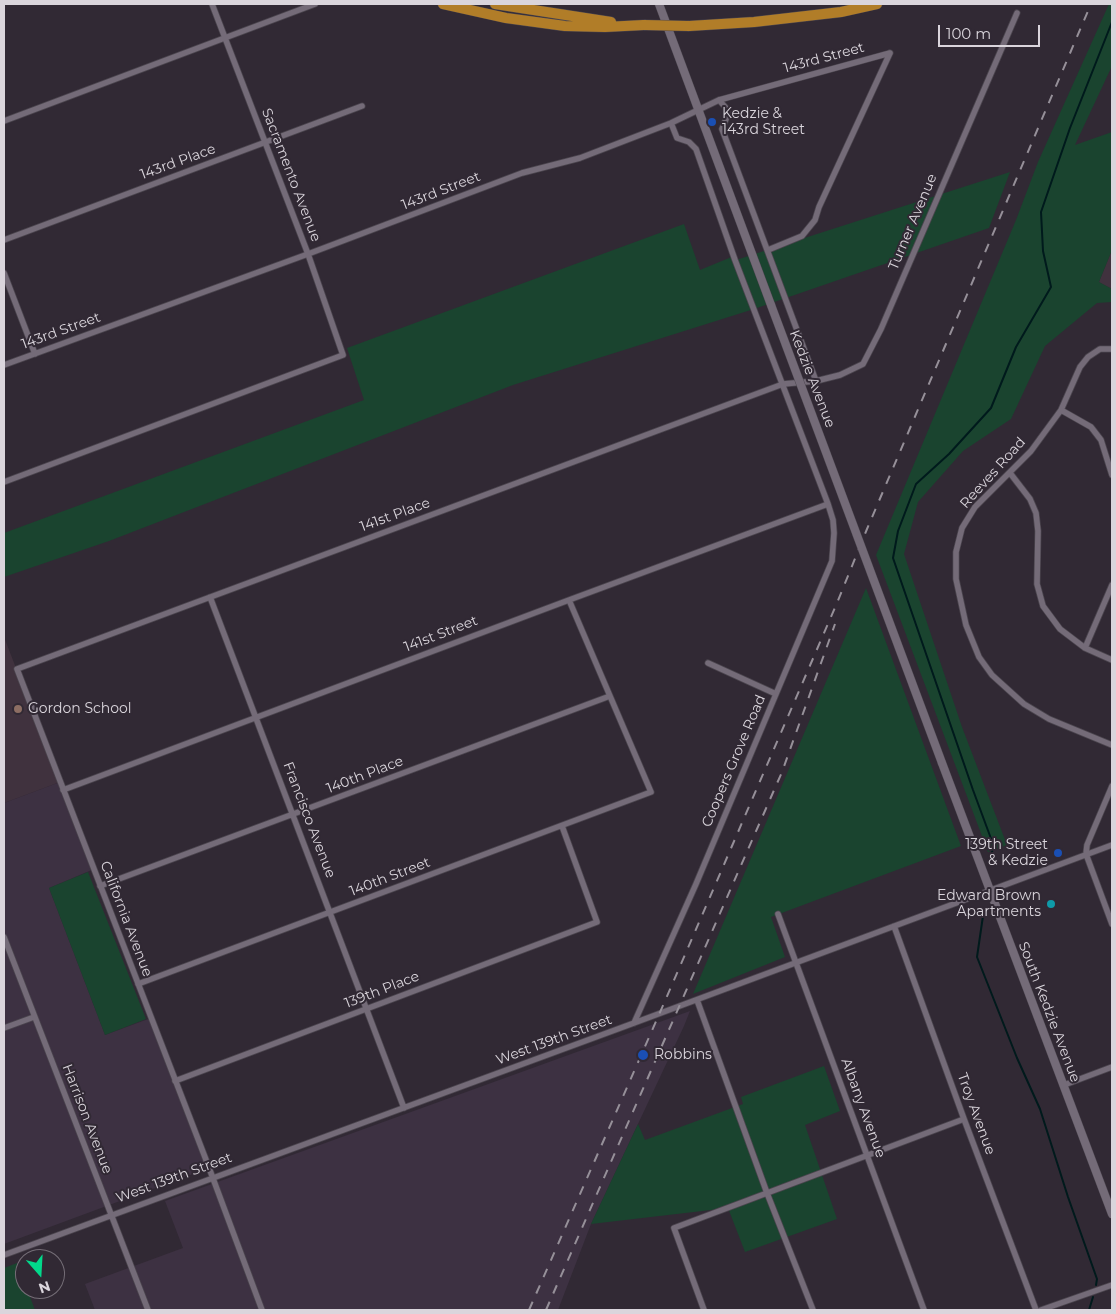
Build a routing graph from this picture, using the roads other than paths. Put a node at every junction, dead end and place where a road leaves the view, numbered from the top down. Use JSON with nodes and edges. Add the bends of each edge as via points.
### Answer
{"nodes":[{"id":1,"x":212,"y":4,"type":"edge"},
{"id":2,"x":315,"y":4,"type":"edge"},
{"id":3,"x":443,"y":4,"type":"edge"},
{"id":4,"x":496,"y":4,"type":"edge"},
{"id":5,"x":659,"y":4,"type":"edge"},
{"id":6,"x":878,"y":4,"type":"edge"},
{"id":7,"x":1018,"y":13,"type":"dead end"},
{"id":8,"x":644,"y":25,"type":"junction"},
{"id":9,"x":224,"y":38,"type":"junction"},
{"id":10,"x":719,"y":100,"type":"junction"},
{"id":11,"x":362,"y":106,"type":"dead end"},
{"id":12,"x":699,"y":108,"type":"junction"},
{"id":13,"x":4,"y":121,"type":"edge"},
{"id":14,"x":671,"y":123,"type":"junction"},
{"id":15,"x":266,"y":143,"type":"junction"},
{"id":16,"x":4,"y":240,"type":"edge"},
{"id":17,"x":768,"y":250,"type":"junction"},
{"id":18,"x":308,"y":254,"type":"junction"},
{"id":19,"x":4,"y":273,"type":"edge"},
{"id":20,"x":1112,"y":349,"type":"edge"},
{"id":21,"x":35,"y":354,"type":"junction"},
{"id":22,"x":4,"y":365,"type":"edge"},
{"id":23,"x":816,"y":382,"type":"junction"},
{"id":24,"x":783,"y":384,"type":"junction"},
{"id":25,"x":1061,"y":410,"type":"junction"},
{"id":26,"x":1010,"y":473,"type":"junction"},
{"id":27,"x":1112,"y":475,"type":"edge"},
{"id":28,"x":4,"y":482,"type":"edge"},
{"id":29,"x":828,"y":504,"type":"junction"},
{"id":30,"x":1112,"y":585,"type":"edge"},
{"id":31,"x":210,"y":597,"type":"junction"},
{"id":32,"x":569,"y":600,"type":"junction"},
{"id":33,"x":1084,"y":648,"type":"junction"},
{"id":34,"x":1112,"y":660,"type":"edge"},
{"id":35,"x":708,"y":663,"type":"dead end"},
{"id":36,"x":16,"y":669,"type":"joint"},
{"id":37,"x":776,"y":694,"type":"junction"},
{"id":38,"x":610,"y":696,"type":"junction"},
{"id":39,"x":256,"y":717,"type":"junction"},
{"id":40,"x":1112,"y":745,"type":"edge"},
{"id":41,"x":942,"y":763,"type":"joint"},
{"id":42,"x":1112,"y":786,"type":"edge"},
{"id":43,"x":63,"y":790,"type":"junction"},
{"id":44,"x":294,"y":815,"type":"junction"},
{"id":45,"x":562,"y":826,"type":"junction"},
{"id":46,"x":1112,"y":845,"type":"edge"},
{"id":47,"x":1086,"y":854,"type":"junction"},
{"id":48,"x":100,"y":886,"type":"junction"},
{"id":49,"x":989,"y":890,"type":"junction"},
{"id":50,"x":330,"y":913,"type":"junction"},
{"id":51,"x":778,"y":914,"type":"dead end"},
{"id":52,"x":1112,"y":924,"type":"edge"},
{"id":53,"x":894,"y":926,"type":"junction"},
{"id":54,"x":4,"y":937,"type":"edge"},
{"id":55,"x":796,"y":962,"type":"junction"},
{"id":56,"x":138,"y":984,"type":"junction"},
{"id":57,"x":697,"y":1000,"type":"junction"},
{"id":58,"x":367,"y":1009,"type":"junction"},
{"id":59,"x":34,"y":1017,"type":"junction"},
{"id":60,"x":634,"y":1023,"type":"junction"},
{"id":61,"x":4,"y":1028,"type":"edge"},
{"id":62,"x":1112,"y":1067,"type":"edge"},
{"id":63,"x":175,"y":1081,"type":"junction"},
{"id":64,"x":1064,"y":1085,"type":"junction"},
{"id":65,"x":404,"y":1108,"type":"junction"},
{"id":66,"x":964,"y":1119,"type":"junction"},
{"id":67,"x":867,"y":1155,"type":"junction"},
{"id":68,"x":212,"y":1177,"type":"junction"},
{"id":69,"x":768,"y":1193,"type":"junction"},
{"id":70,"x":1112,"y":1214,"type":"edge"},
{"id":71,"x":111,"y":1215,"type":"junction"},
{"id":72,"x":4,"y":1255,"type":"edge"},
{"id":73,"x":1112,"y":1285,"type":"edge"},
{"id":74,"x":148,"y":1310,"type":"edge"},
{"id":75,"x":262,"y":1310,"type":"edge"},
{"id":76,"x":704,"y":1310,"type":"edge"},
{"id":77,"x":813,"y":1310,"type":"edge"},
{"id":78,"x":924,"y":1310,"type":"edge"},
{"id":79,"x":1036,"y":1310,"type":"edge"},
{"id":80,"x":1041,"y":1310,"type":"edge"}],
"edges":[{"from":1,"to":9,"type":"street","name":"Sacramento Avenue"},
{"from":2,"to":9,"type":"street"},
{"from":3,"to":8,"type":"highway","via":[[555,25]]},
{"from":4,"to":8,"type":"highway"},
{"from":5,"to":12,"type":"main road","name":"Kedzie Avenue"},
{"from":6,"to":8,"type":"highway","bridge":true,"via":[[841,12],[689,26]]},
{"from":7,"to":23,"type":"street","name":"Turner Avenue","via":[[881,329],[862,364]]},
{"from":9,"to":13,"type":"street"},
{"from":9,"to":15,"type":"street","name":"Sacramento Avenue"},
{"from":10,"to":12,"type":"street","name":"143rd Street"},
{"from":10,"to":17,"type":"street","via":[[728,114],[722,129]]},
{"from":10,"to":17,"type":"street","name":"143rd Street","via":[[890,53],[815,220],[802,236]]},
{"from":11,"to":15,"type":"street","name":"143rd Place"},
{"from":12,"to":14,"type":"street","name":"143rd Street"},
{"from":12,"to":41,"type":"main road","name":"Kedzie Avenue","bridge":true},
{"from":14,"to":18,"type":"street","name":"143rd Street","via":[[580,158],[522,173]]},
{"from":14,"to":24,"type":"street","name":"Coopers Grove Road","via":[[677,138],[689,142],[696,149]]},
{"from":15,"to":16,"type":"street","name":"143rd Place"},
{"from":15,"to":18,"type":"street","name":"Sacramento Avenue"},
{"from":17,"to":23,"type":"street"},
{"from":18,"to":21,"type":"street","name":"143rd Street"},
{"from":18,"to":28,"type":"street","name":"Sacramento Avenue","via":[[343,355]]},
{"from":19,"to":21,"type":"street"},
{"from":20,"to":25,"type":"street","name":"Reeves Road","via":[[1100,349],[1088,357],[1080,367]]},
{"from":21,"to":22,"type":"street","name":"143rd Street"},
{"from":23,"to":24,"type":"street","name":"Turner Avenue"},
{"from":24,"to":29,"type":"street","name":"Coopers Grove Road"},
{"from":24,"to":31,"type":"street","name":"141st Place"},
{"from":25,"to":26,"type":"street","name":"Reeves Road"},
{"from":25,"to":27,"type":"street","via":[[1091,427],[1101,440]]},
{"from":26,"to":33,"type":"street","via":[[1030,499],[1036,514],[1037,584],[1043,606],[1060,629]]},
{"from":26,"to":40,"type":"street","name":"Reeves Road","via":[[975,507],[962,528],[956,552],[956,580],[966,625],[979,657],[992,675],[1024,704],[1049,719]]},
{"from":29,"to":32,"type":"street","name":"141st Street"},
{"from":29,"to":37,"type":"street","name":"Coopers Grove Road","via":[[834,534],[832,561]]},
{"from":30,"to":33,"type":"street"},
{"from":31,"to":36,"type":"street","name":"141st Place"},
{"from":31,"to":39,"type":"street","name":"Francisco Avenue"},
{"from":32,"to":38,"type":"street"},
{"from":32,"to":39,"type":"street","name":"141st Street"},
{"from":33,"to":34,"type":"street"},
{"from":35,"to":37,"type":"street"},
{"from":36,"to":43,"type":"street","name":"California Avenue"},
{"from":37,"to":60,"type":"street","name":"Coopers Grove Road"},
{"from":38,"to":44,"type":"street","name":"140th Place"},
{"from":38,"to":45,"type":"street","name":"140th Street","via":[[651,792]]},
{"from":39,"to":43,"type":"street","name":"141st Street"},
{"from":39,"to":44,"type":"street","name":"Francisco Avenue"},
{"from":41,"to":49,"type":"main road","name":"South Kedzie Avenue"},
{"from":42,"to":47,"type":"street"},
{"from":43,"to":48,"type":"street","name":"California Avenue"},
{"from":44,"to":48,"type":"street","name":"140th Place"},
{"from":44,"to":50,"type":"street","name":"Francisco Avenue"},
{"from":45,"to":50,"type":"street","name":"140th Street"},
{"from":45,"to":58,"type":"street","name":"139th Place","via":[[597,922]]},
{"from":46,"to":47,"type":"street","name":"West 139th Street"},
{"from":47,"to":49,"type":"street","name":"West 139th Street"},
{"from":47,"to":52,"type":"street"},
{"from":48,"to":56,"type":"street","name":"California Avenue"},
{"from":49,"to":53,"type":"street","name":"West 139th Street"},
{"from":49,"to":64,"type":"main road","name":"South Kedzie Avenue"},
{"from":50,"to":56,"type":"street","name":"140th Street"},
{"from":50,"to":58,"type":"street","name":"Francisco Avenue"},
{"from":51,"to":55,"type":"street","name":"Albany Avenue"},
{"from":53,"to":55,"type":"street","name":"West 139th Street"},
{"from":53,"to":66,"type":"street","name":"Troy Avenue"},
{"from":54,"to":59,"type":"street","name":"Harrison Avenue"},
{"from":55,"to":57,"type":"street","name":"West 139th Street"},
{"from":55,"to":67,"type":"street","name":"Albany Avenue"},
{"from":56,"to":63,"type":"street","name":"California Avenue"},
{"from":57,"to":60,"type":"street","name":"West 139th Street"},
{"from":57,"to":69,"type":"street"},
{"from":58,"to":63,"type":"street","name":"139th Place"},
{"from":58,"to":65,"type":"street","name":"Francisco Avenue"},
{"from":59,"to":61,"type":"street"},
{"from":59,"to":71,"type":"street","name":"Harrison Avenue"},
{"from":60,"to":65,"type":"street","name":"West 139th Street"},
{"from":62,"to":64,"type":"street"},
{"from":63,"to":68,"type":"street","name":"California Avenue"},
{"from":64,"to":70,"type":"main road","name":"South Kedzie Avenue"},
{"from":65,"to":68,"type":"street","name":"West 139th Street"},
{"from":66,"to":67,"type":"street"},
{"from":66,"to":79,"type":"street","name":"Troy Avenue"},
{"from":67,"to":69,"type":"street"},
{"from":67,"to":78,"type":"street","name":"Albany Avenue"},
{"from":68,"to":71,"type":"street","name":"West 139th Street"},
{"from":68,"to":75,"type":"street","name":"California Avenue"},
{"from":69,"to":76,"type":"street","via":[[674,1228]]},
{"from":69,"to":77,"type":"street"},
{"from":71,"to":72,"type":"street","name":"West 139th Street"},
{"from":71,"to":74,"type":"street","name":"Harrison Avenue"},
{"from":73,"to":80,"type":"street"}]}
